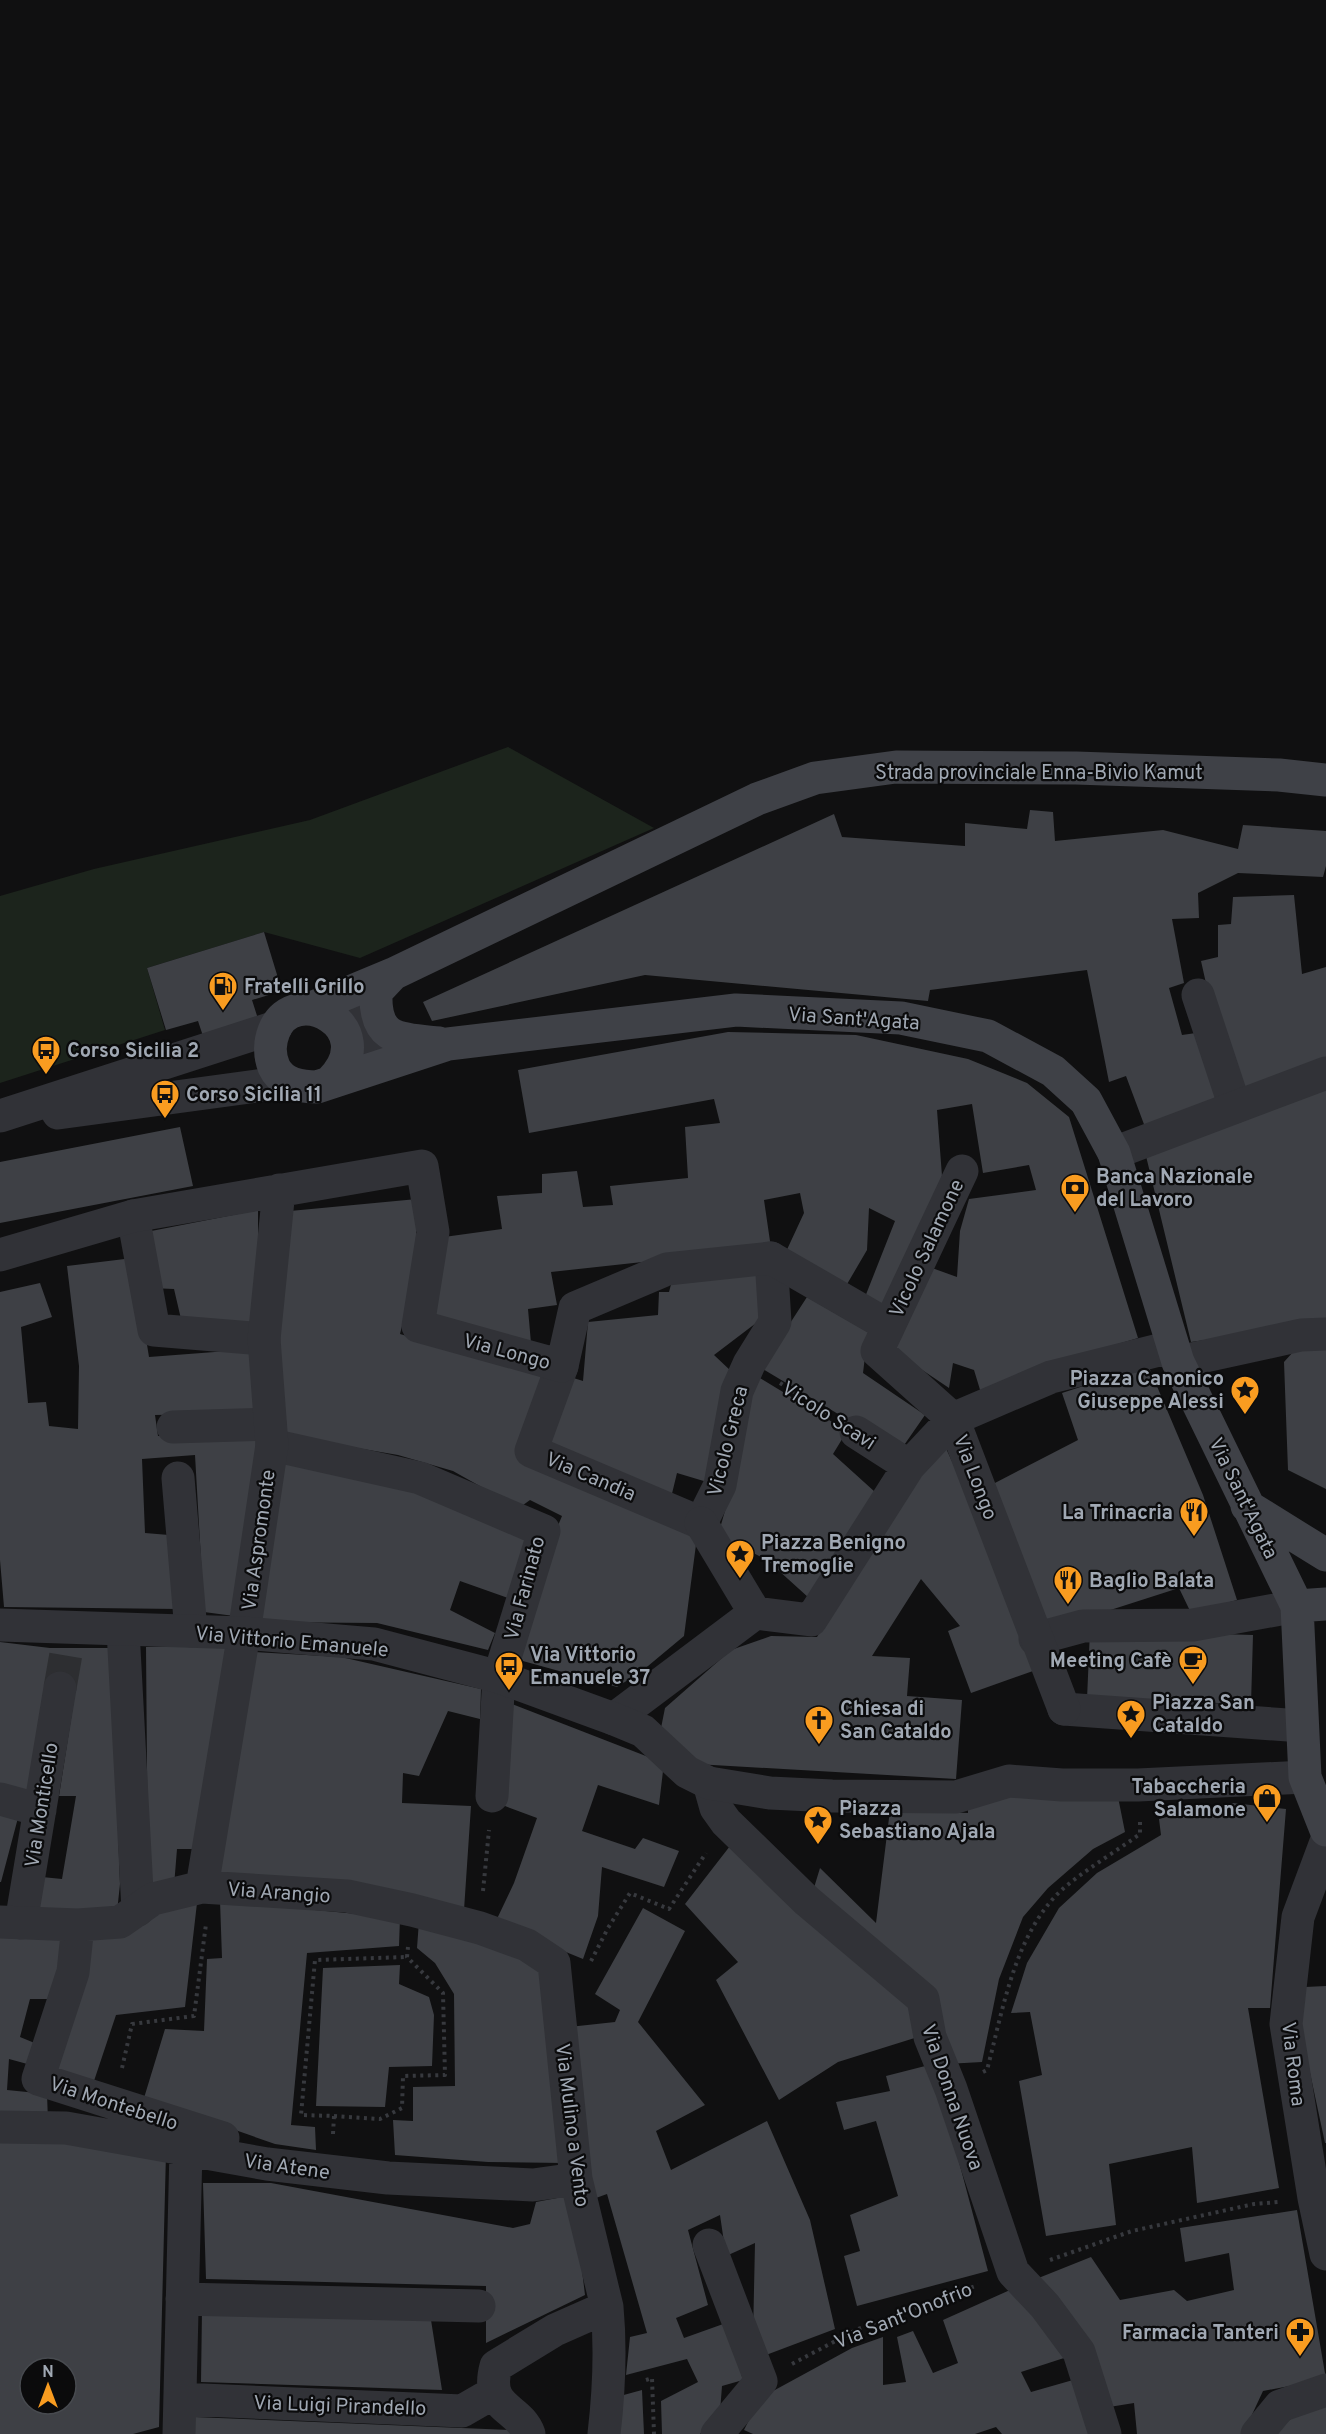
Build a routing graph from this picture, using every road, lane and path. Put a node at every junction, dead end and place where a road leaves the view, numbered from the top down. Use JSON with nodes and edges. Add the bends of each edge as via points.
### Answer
{"nodes":[{"id":1,"x":1326,"y":780,"type":"edge"},
{"id":2,"x":384,"y":983,"type":"junction"},
{"id":3,"x":1198,"y":995,"type":"dead end"},
{"id":4,"x":309,"y":1009,"type":"junction"},
{"id":5,"x":276,"y":1027,"type":"junction"},
{"id":6,"x":345,"y":1035,"type":"junction"},
{"id":7,"x":401,"y":1039,"type":"junction"},
{"id":8,"x":448,"y":1044,"type":"junction"},
{"id":9,"x":1326,"y":1072,"type":"edge"},
{"id":10,"x":331,"y":1081,"type":"junction"},
{"id":11,"x":286,"y":1082,"type":"junction"},
{"id":12,"x":1235,"y":1107,"type":"junction"},
{"id":13,"x":0,"y":1116,"type":"edge"},
{"id":14,"x":0,"y":1121,"type":"edge"},
{"id":15,"x":1114,"y":1153,"type":"junction"},
{"id":16,"x":962,"y":1171,"type":"dead end"},
{"id":17,"x":279,"y":1190,"type":"junction"},
{"id":18,"x":133,"y":1216,"type":"junction"},
{"id":19,"x":0,"y":1255,"type":"edge"},
{"id":20,"x":771,"y":1258,"type":"junction"},
{"id":21,"x":889,"y":1326,"type":"junction"},
{"id":22,"x":1314,"y":1334,"type":"edge"},
{"id":23,"x":264,"y":1340,"type":"junction"},
{"id":24,"x":1174,"y":1355,"type":"junction"},
{"id":25,"x":749,"y":1364,"type":"junction"},
{"id":26,"x":562,"y":1366,"type":"junction"},
{"id":27,"x":953,"y":1419,"type":"junction"},
{"id":28,"x":173,"y":1426,"type":"dead end"},
{"id":29,"x":856,"y":1432,"type":"joint"},
{"id":30,"x":271,"y":1434,"type":"junction"},
{"id":31,"x":909,"y":1467,"type":"junction"},
{"id":32,"x":178,"y":1478,"type":"dead end"},
{"id":33,"x":1247,"y":1506,"type":"junction"},
{"id":34,"x":701,"y":1523,"type":"junction"},
{"id":35,"x":1326,"y":1555,"type":"edge"},
{"id":36,"x":1311,"y":1605,"type":"edge"},
{"id":37,"x":755,"y":1613,"type":"junction"},
{"id":38,"x":0,"y":1625,"type":"edge"},
{"id":39,"x":123,"y":1629,"type":"junction"},
{"id":40,"x":191,"y":1632,"type":"junction"},
{"id":41,"x":244,"y":1634,"type":"junction"},
{"id":42,"x":1035,"y":1639,"type":"junction"},
{"id":43,"x":499,"y":1677,"type":"junction"},
{"id":44,"x":60,"y":1688,"type":"tunnel mouth"},
{"id":45,"x":614,"y":1719,"type":"junction"},
{"id":46,"x":1302,"y":1726,"type":"junction"},
{"id":47,"x":1315,"y":1781,"type":"edge"},
{"id":48,"x":709,"y":1783,"type":"junction"},
{"id":49,"x":1138,"y":1785,"type":"junction"},
{"id":50,"x":492,"y":1796,"type":"joint"},
{"id":51,"x":0,"y":1799,"type":"edge"},
{"id":52,"x":40,"y":1810,"type":"junction"},
{"id":53,"x":726,"y":1822,"type":"junction"},
{"id":54,"x":1326,"y":1830,"type":"edge"},
{"id":55,"x":1326,"y":1842,"type":"edge"},
{"id":56,"x":206,"y":1887,"type":"junction"},
{"id":57,"x":138,"y":1910,"type":"junction"},
{"id":58,"x":412,"y":1910,"type":"junction"},
{"id":59,"x":11,"y":1923,"type":"edge"},
{"id":60,"x":78,"y":1925,"type":"junction"},
{"id":61,"x":480,"y":1928,"type":"junction"},
{"id":62,"x":407,"y":1957,"type":"junction"},
{"id":63,"x":555,"y":1974,"type":"junction"},
{"id":64,"x":951,"y":2089,"type":"junction"},
{"id":65,"x":114,"y":2104,"type":"junction"},
{"id":66,"x":334,"y":2116,"type":"junction"},
{"id":67,"x":0,"y":2127,"type":"edge"},
{"id":68,"x":332,"y":2140,"type":"dead end"},
{"id":69,"x":186,"y":2149,"type":"junction"},
{"id":70,"x":267,"y":2164,"type":"junction"},
{"id":71,"x":576,"y":2179,"type":"junction"},
{"id":72,"x":1314,"y":2198,"type":"junction"},
{"id":73,"x":709,"y":2245,"type":"dead end"},
{"id":74,"x":1326,"y":2254,"type":"edge"},
{"id":75,"x":1013,"y":2272,"type":"junction"},
{"id":76,"x":182,"y":2299,"type":"junction"},
{"id":77,"x":479,"y":2306,"type":"dead end"},
{"id":78,"x":608,"y":2307,"type":"junction"},
{"id":79,"x":761,"y":2381,"type":"junction"},
{"id":80,"x":1326,"y":2390,"type":"edge"},
{"id":81,"x":495,"y":2392,"type":"junction"},
{"id":82,"x":180,"y":2399,"type":"junction"},
{"id":83,"x":179,"y":2434,"type":"edge"},
{"id":84,"x":529,"y":2434,"type":"edge"},
{"id":85,"x":604,"y":2434,"type":"edge"},
{"id":86,"x":717,"y":2434,"type":"edge"},
{"id":87,"x":1105,"y":2434,"type":"edge"},
{"id":88,"x":1257,"y":2434,"type":"edge"}],
"edges":[{"from":1,"to":2,"type":"main road","name":"Strada provinciale Enna-Bivio Kamut","via":[[1088,768],[896,767],[815,778],[756,799]]},
{"from":2,"to":4,"type":"main road"},
{"from":2,"to":6,"type":"street"},
{"from":2,"to":7,"type":"main road","via":[[375,1011],[384,1029]]},
{"from":3,"to":12,"type":"street"},
{"from":4,"to":5,"type":"main road","via":[[284,1017]]},
{"from":4,"to":6,"type":"main road","via":[[334,1018]]},
{"from":5,"to":11,"type":"main road","via":[[270,1041],[270,1056]]},
{"from":5,"to":13,"type":"street"},
{"from":6,"to":7,"type":"street"},
{"from":6,"to":10,"type":"main road","via":[[347,1057],[342,1070]]},
{"from":7,"to":8,"type":"main road"},
{"from":8,"to":10,"type":"main road"},
{"from":8,"to":15,"type":"main road","name":"Via Sant'Agata","via":[[736,1010],[901,1018],[988,1036],[1053,1071],[1086,1101]]},
{"from":9,"to":12,"type":"street"},
{"from":10,"to":11,"type":"main road","via":[[317,1087]]},
{"from":11,"to":14,"type":"street"},
{"from":12,"to":15,"type":"street"},
{"from":15,"to":24,"type":"main road","name":"Via Sant'Agata"},
{"from":16,"to":21,"type":"street","name":"Vicolo Salamone"},
{"from":17,"to":18,"type":"street","name":"Via Longo"},
{"from":17,"to":23,"type":"street","name":"Via Aspromonte"},
{"from":17,"to":26,"type":"street","name":"Via Longo","via":[[422,1166],[433,1232],[418,1326]]},
{"from":18,"to":19,"type":"street","name":"Via Longo"},
{"from":18,"to":23,"type":"street","via":[[154,1330]]},
{"from":20,"to":21,"type":"street"},
{"from":20,"to":25,"type":"street","name":"Vicolo Greca","via":[[775,1322]]},
{"from":20,"to":26,"type":"street","name":"Via Longo","via":[[667,1269],[575,1308]]},
{"from":21,"to":27,"type":"street","name":"Via Longo","via":[[877,1351]]},
{"from":22,"to":24,"type":"street"},
{"from":23,"to":30,"type":"street","name":"Via Aspromonte"},
{"from":24,"to":27,"type":"street","via":[[1051,1377]]},
{"from":24,"to":33,"type":"main road","name":"Via Sant'Agata"},
{"from":25,"to":29,"type":"path","name":"Vicolo Scavi"},
{"from":25,"to":34,"type":"street","name":"Vicolo Greca","via":[[737,1390],[720,1485]]},
{"from":26,"to":34,"type":"street","name":"Via Candia","via":[[531,1451]]},
{"from":27,"to":31,"type":"street"},
{"from":27,"to":42,"type":"street","name":"Via Longo"},
{"from":28,"to":30,"type":"street"},
{"from":29,"to":31,"type":"street","name":"Vicolo Scavi"},
{"from":30,"to":41,"type":"street","name":"Via Aspromonte"},
{"from":30,"to":43,"type":"street","name":"Via Farinato","via":[[420,1478],[544,1531]]},
{"from":31,"to":37,"type":"street","via":[[811,1620]]},
{"from":32,"to":40,"type":"street"},
{"from":33,"to":35,"type":"main road"},
{"from":33,"to":36,"type":"main road","name":"Via Sant'Agata"},
{"from":34,"to":37,"type":"street"},
{"from":36,"to":42,"type":"street","via":[[1193,1625],[1083,1626]]},
{"from":36,"to":46,"type":"main road"},
{"from":37,"to":45,"type":"street"},
{"from":38,"to":39,"type":"street","name":"Via Vittorio Emanuele","via":[[69,1638]]},
{"from":39,"to":40,"type":"street","name":"Via Vittorio Emanuele"},
{"from":39,"to":57,"type":"street"},
{"from":40,"to":41,"type":"street","name":"Via Vittorio Emanuele"},
{"from":41,"to":43,"type":"street","name":"Via Vittorio Emanuele","via":[[374,1644]]},
{"from":41,"to":56,"type":"street","name":"Via Aspromonte"},
{"from":42,"to":46,"type":"street","name":"Via Longo","via":[[1058,1695]]},
{"from":43,"to":45,"type":"street","name":"Via Vittorio Emanuele"},
{"from":43,"to":50,"type":"street","name":"Via Farinato"},
{"from":44,"to":52,"type":"street","name":"Via Monticello"},
{"from":45,"to":48,"type":"street","name":"Via Vittorio Emanuele","via":[[644,1731],[687,1772]]},
{"from":46,"to":47,"type":"main road"},
{"from":47,"to":49,"type":"street","name":"Via Vittorio Emanuele"},
{"from":47,"to":54,"type":"main road"},
{"from":48,"to":49,"type":"street","name":"Via Vittorio Emanuele","via":[[770,1793],[956,1797],[1009,1781]]},
{"from":48,"to":53,"type":"street","name":"Via Donna Nuova","via":[[716,1808]]},
{"from":49,"to":64,"type":"path","via":[[1140,1834],[1064,1888],[1032,1925],[1009,1986],[987,2070]]},
{"from":50,"to":61,"type":"path"},
{"from":51,"to":52,"type":"street"},
{"from":52,"to":59,"type":"street","name":"Via Monticello"},
{"from":53,"to":63,"type":"path","via":[[669,1909],[630,1893],[579,1984]]},
{"from":53,"to":64,"type":"street","name":"Via Donna Nuova","via":[[807,1901],[923,1999],[930,2037]]},
{"from":55,"to":72,"type":"street","name":"Via Roma","via":[[1298,1917],[1287,2024]]},
{"from":56,"to":57,"type":"street","name":"Via Arangio","via":[[153,1899]]},
{"from":56,"to":58,"type":"street","name":"Via Arangio","via":[[347,1896]]},
{"from":56,"to":65,"type":"path","via":[[194,2016],[132,2024]]},
{"from":57,"to":60,"type":"street","name":"Via Arangio","via":[[120,1922]]},
{"from":58,"to":61,"type":"street","name":"Via Arangio"},
{"from":58,"to":62,"type":"path"},
{"from":59,"to":60,"type":"street","name":"Via Arangio"},
{"from":60,"to":65,"type":"street","name":"Via Montebello","via":[[73,1972],[38,2079]]},
{"from":61,"to":63,"type":"street","name":"Via Arangio","via":[[527,1945]]},
{"from":62,"to":66,"type":"path","via":[[443,1993],[445,2075],[403,2076],[402,2108],[380,2119]]},
{"from":62,"to":66,"type":"path","via":[[315,1960],[301,2115]]},
{"from":63,"to":71,"type":"street","name":"Via Mulino a Vento"},
{"from":64,"to":75,"type":"street","name":"Via Donna Nuova"},
{"from":65,"to":70,"type":"street","name":"Via Montebello","via":[[240,2143]]},
{"from":66,"to":68,"type":"path"},
{"from":67,"to":69,"type":"street","name":"Via Atene","via":[[66,2128]]},
{"from":69,"to":70,"type":"street","name":"Via Atene"},
{"from":69,"to":76,"type":"street"},
{"from":70,"to":71,"type":"street","name":"Via Atene","via":[[388,2178],[533,2185]]},
{"from":71,"to":78,"type":"street","name":"Via Mulino a Vento"},
{"from":72,"to":74,"type":"street","name":"Via Roma"},
{"from":72,"to":75,"type":"path","name":"Via Sant'Onofrio","via":[[1254,2204],[1132,2230]]},
{"from":73,"to":79,"type":"street"},
{"from":75,"to":79,"type":"path","name":"Via Sant'Onofrio","via":[[858,2329]]},
{"from":75,"to":87,"type":"street","name":"Via Donna Nuova","via":[[1045,2306],[1078,2352]]},
{"from":76,"to":77,"type":"street"},
{"from":76,"to":82,"type":"street"},
{"from":78,"to":81,"type":"street","via":[[555,2330],[496,2366]]},
{"from":78,"to":85,"type":"street","name":"Via Mulino a Vento","via":[[610,2386]]},
{"from":79,"to":86,"type":"street"},
{"from":80,"to":88,"type":"street","via":[[1280,2406]]},
{"from":81,"to":82,"type":"street","name":"Via Luigi Pirandello","via":[[462,2410]]},
{"from":81,"to":84,"type":"street","via":[[503,2407]]},
{"from":82,"to":83,"type":"street"}]}
